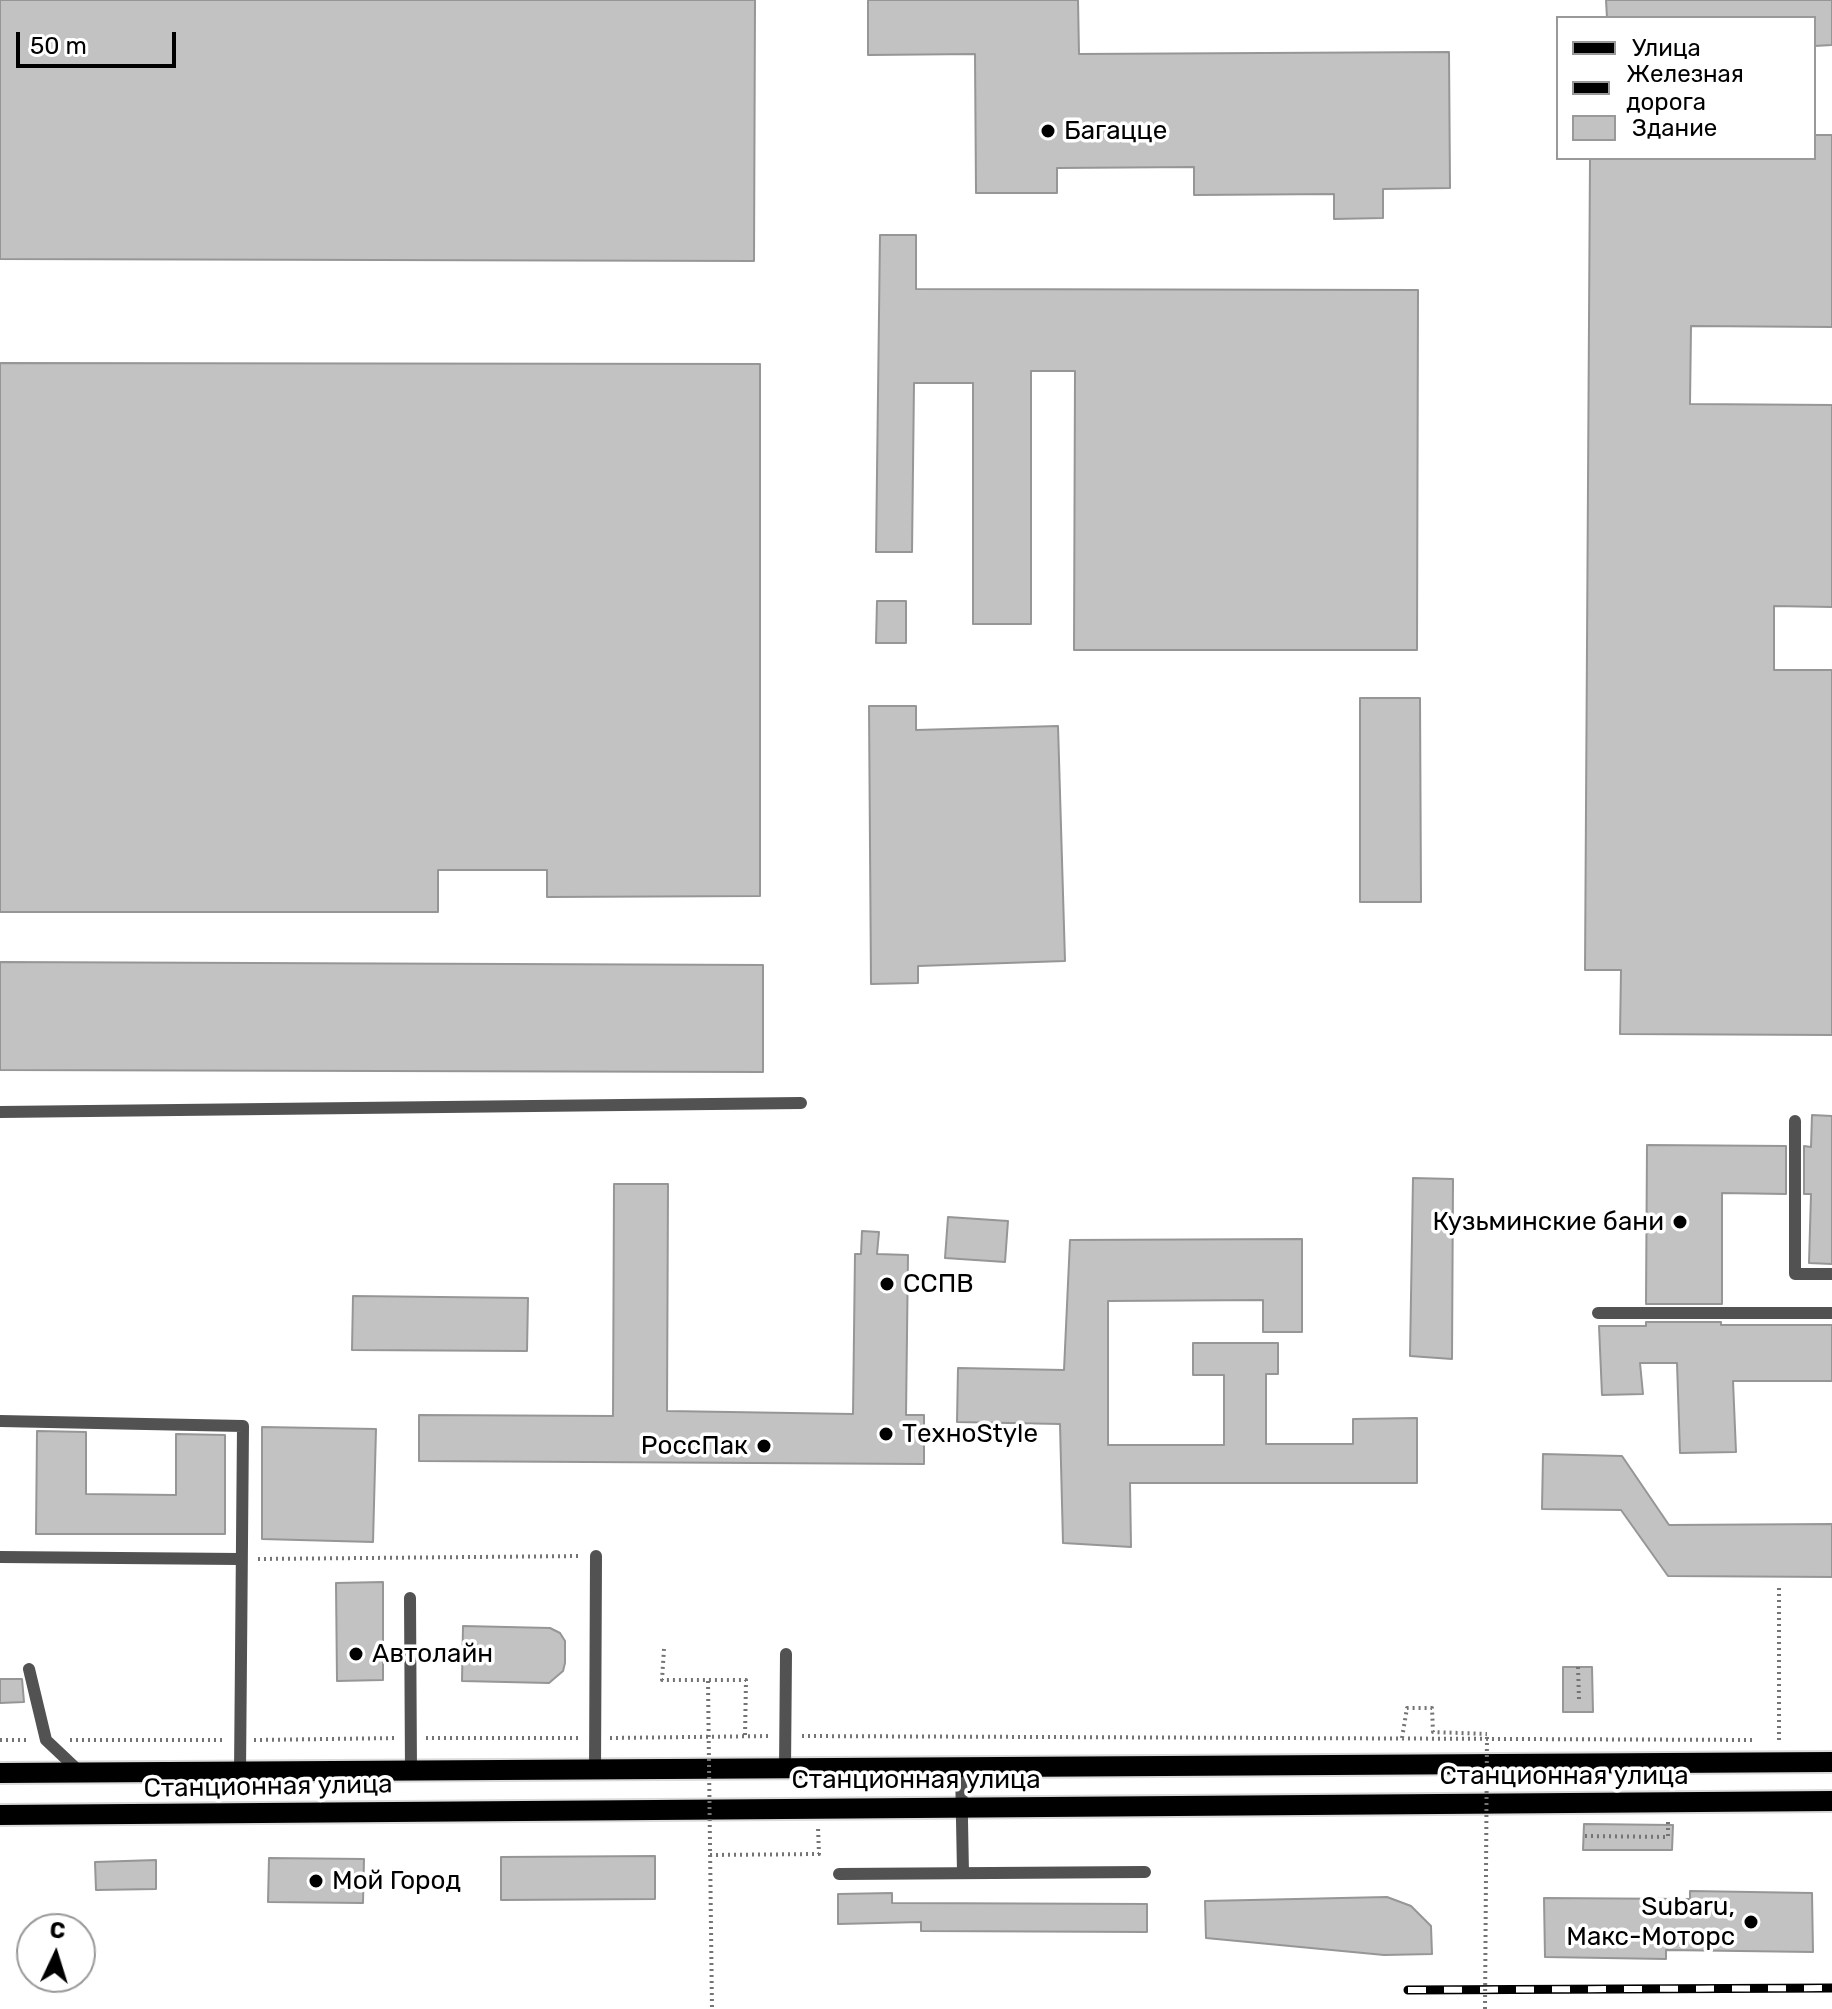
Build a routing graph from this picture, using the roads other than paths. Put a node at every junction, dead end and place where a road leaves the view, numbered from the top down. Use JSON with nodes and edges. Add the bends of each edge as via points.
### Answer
{"nodes":[{"id":1,"x":801,"y":1103,"type":"dead end"},
{"id":2,"x":0,"y":1112,"type":"edge"},
{"id":3,"x":1795,"y":1121,"type":"dead end"},
{"id":4,"x":1832,"y":1274,"type":"edge"},
{"id":5,"x":1598,"y":1313,"type":"dead end"},
{"id":6,"x":1832,"y":1313,"type":"edge"},
{"id":7,"x":0,"y":1421,"type":"edge"},
{"id":8,"x":596,"y":1556,"type":"road end"},
{"id":9,"x":0,"y":1557,"type":"edge"},
{"id":10,"x":240,"y":1559,"type":"junction"},
{"id":11,"x":410,"y":1598,"type":"dead end"},
{"id":12,"x":786,"y":1654,"type":"dead end"},
{"id":13,"x":29,"y":1669,"type":"dead end"},
{"id":14,"x":1832,"y":1762,"type":"edge"},
{"id":15,"x":961,"y":1767,"type":"junction"},
{"id":16,"x":785,"y":1769,"type":"junction"},
{"id":17,"x":411,"y":1771,"type":"junction"},
{"id":18,"x":595,"y":1771,"type":"junction"},
{"id":19,"x":240,"y":1772,"type":"junction"},
{"id":20,"x":0,"y":1773,"type":"edge"},
{"id":21,"x":81,"y":1773,"type":"junction"},
{"id":22,"x":1832,"y":1801,"type":"edge"},
{"id":23,"x":962,"y":1806,"type":"junction"},
{"id":24,"x":0,"y":1815,"type":"edge"},
{"id":25,"x":1145,"y":1872,"type":"dead end"},
{"id":26,"x":963,"y":1873,"type":"junction"},
{"id":27,"x":839,"y":1874,"type":"dead end"}],
"edges":[{"from":1,"to":2,"type":"lane"},
{"from":3,"to":4,"type":"lane","via":[[1795,1274]]},
{"from":5,"to":6,"type":"lane"},
{"from":7,"to":10,"type":"lane","via":[[243,1426]]},
{"from":8,"to":18,"type":"lane"},
{"from":9,"to":10,"type":"lane"},
{"from":10,"to":19,"type":"lane"},
{"from":11,"to":17,"type":"lane"},
{"from":12,"to":16,"type":"lane"},
{"from":13,"to":21,"type":"lane","via":[[46,1740]]},
{"from":14,"to":15,"type":"main road","name":"Станционная улица"},
{"from":15,"to":16,"type":"main road","name":"Станционная улица"},
{"from":15,"to":23,"type":"lane"},
{"from":16,"to":18,"type":"main road","name":"Станционная улица"},
{"from":17,"to":18,"type":"main road","name":"Станционная улица"},
{"from":17,"to":19,"type":"main road","name":"Станционная улица"},
{"from":19,"to":21,"type":"main road","name":"Станционная улица"},
{"from":20,"to":21,"type":"main road","name":"Станционная улица"},
{"from":22,"to":23,"type":"main road","name":"Станционная улица"},
{"from":23,"to":24,"type":"main road","name":"Станционная улица"},
{"from":23,"to":26,"type":"lane"},
{"from":25,"to":26,"type":"lane"},
{"from":26,"to":27,"type":"lane"}]}
